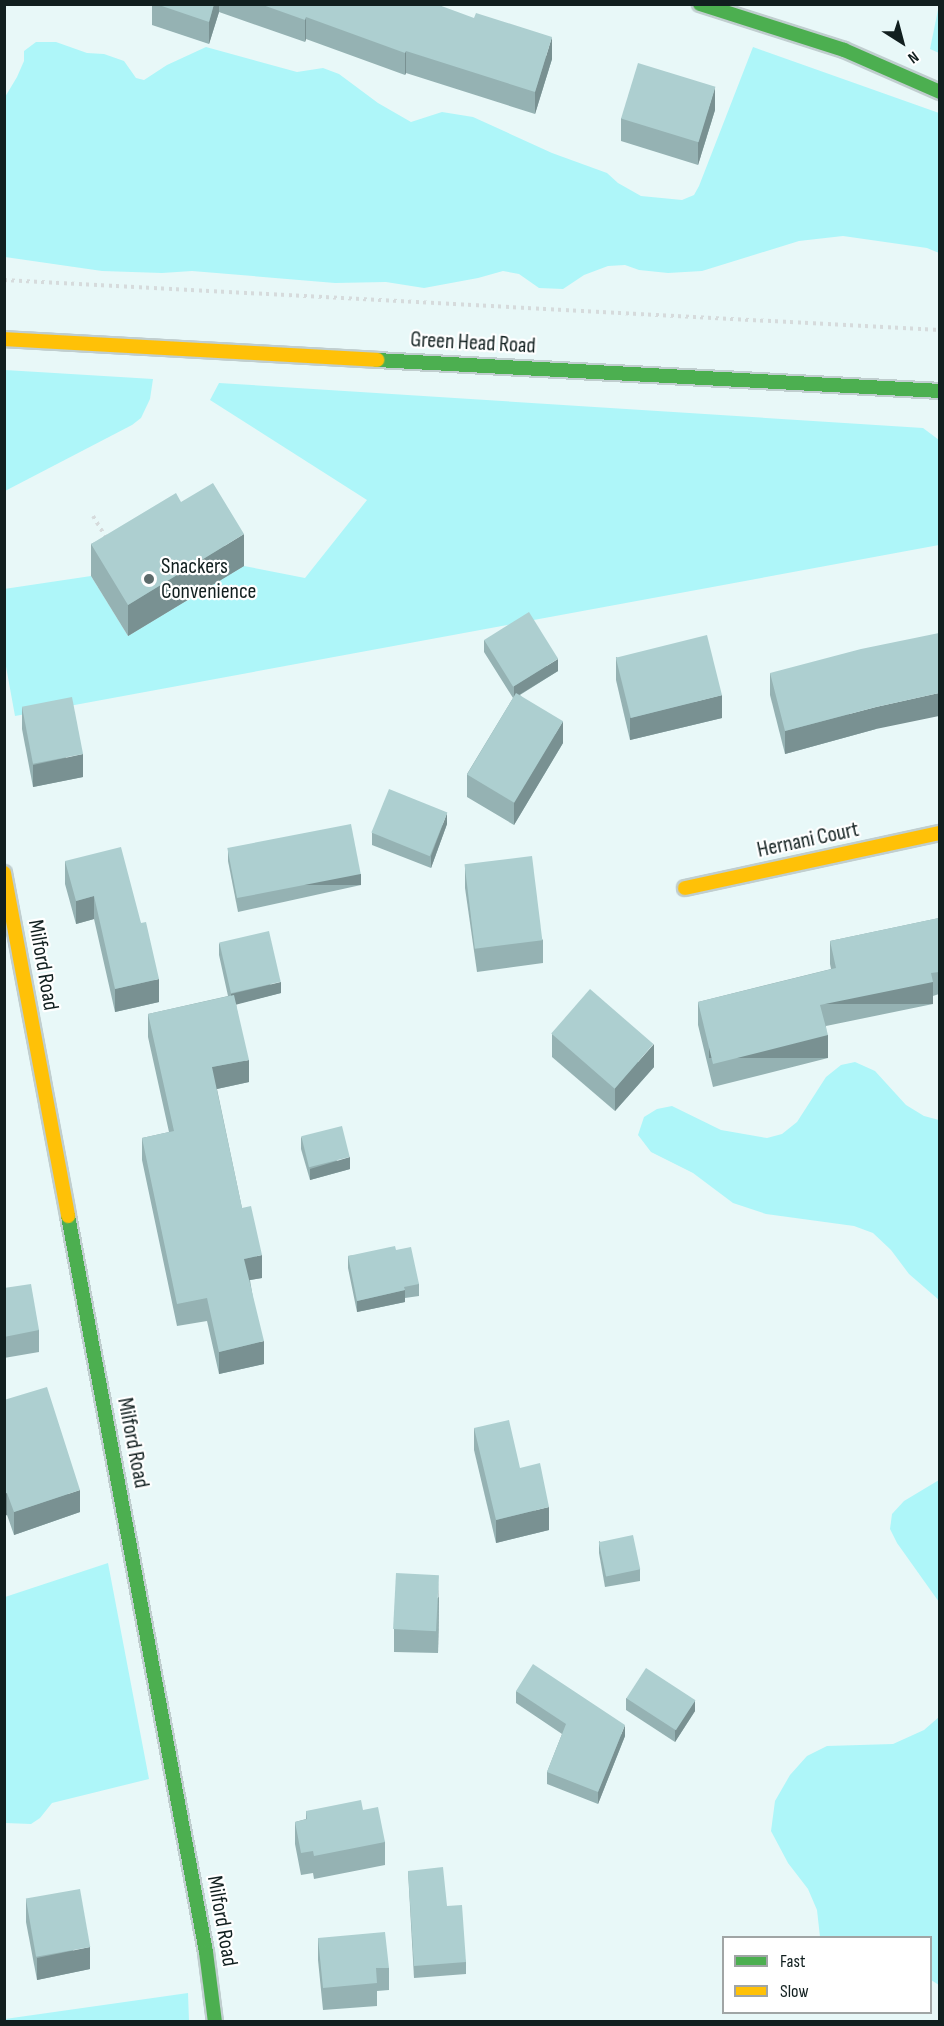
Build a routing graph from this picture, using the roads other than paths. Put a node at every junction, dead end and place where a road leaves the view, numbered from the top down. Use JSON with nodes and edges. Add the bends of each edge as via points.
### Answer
{"nodes":[{"id":1,"x":700,"y":4,"type":"edge"},
{"id":2,"x":939,"y":92,"type":"edge"},
{"id":3,"x":4,"y":339,"type":"edge"},
{"id":4,"x":939,"y":391,"type":"edge"},
{"id":5,"x":939,"y":833,"type":"edge"},
{"id":6,"x":4,"y":873,"type":"edge"},
{"id":7,"x":685,"y":888,"type":"dead end"},
{"id":8,"x":214,"y":2022,"type":"edge"}],
"edges":[{"from":1,"to":2,"type":"street","via":[[844,50]]},
{"from":3,"to":4,"type":"street","name":"Green Head Road"},
{"from":5,"to":7,"type":"street","name":"Hernani Court"},
{"from":6,"to":8,"type":"street","name":"Milford Road","via":[[206,1952]]}]}
